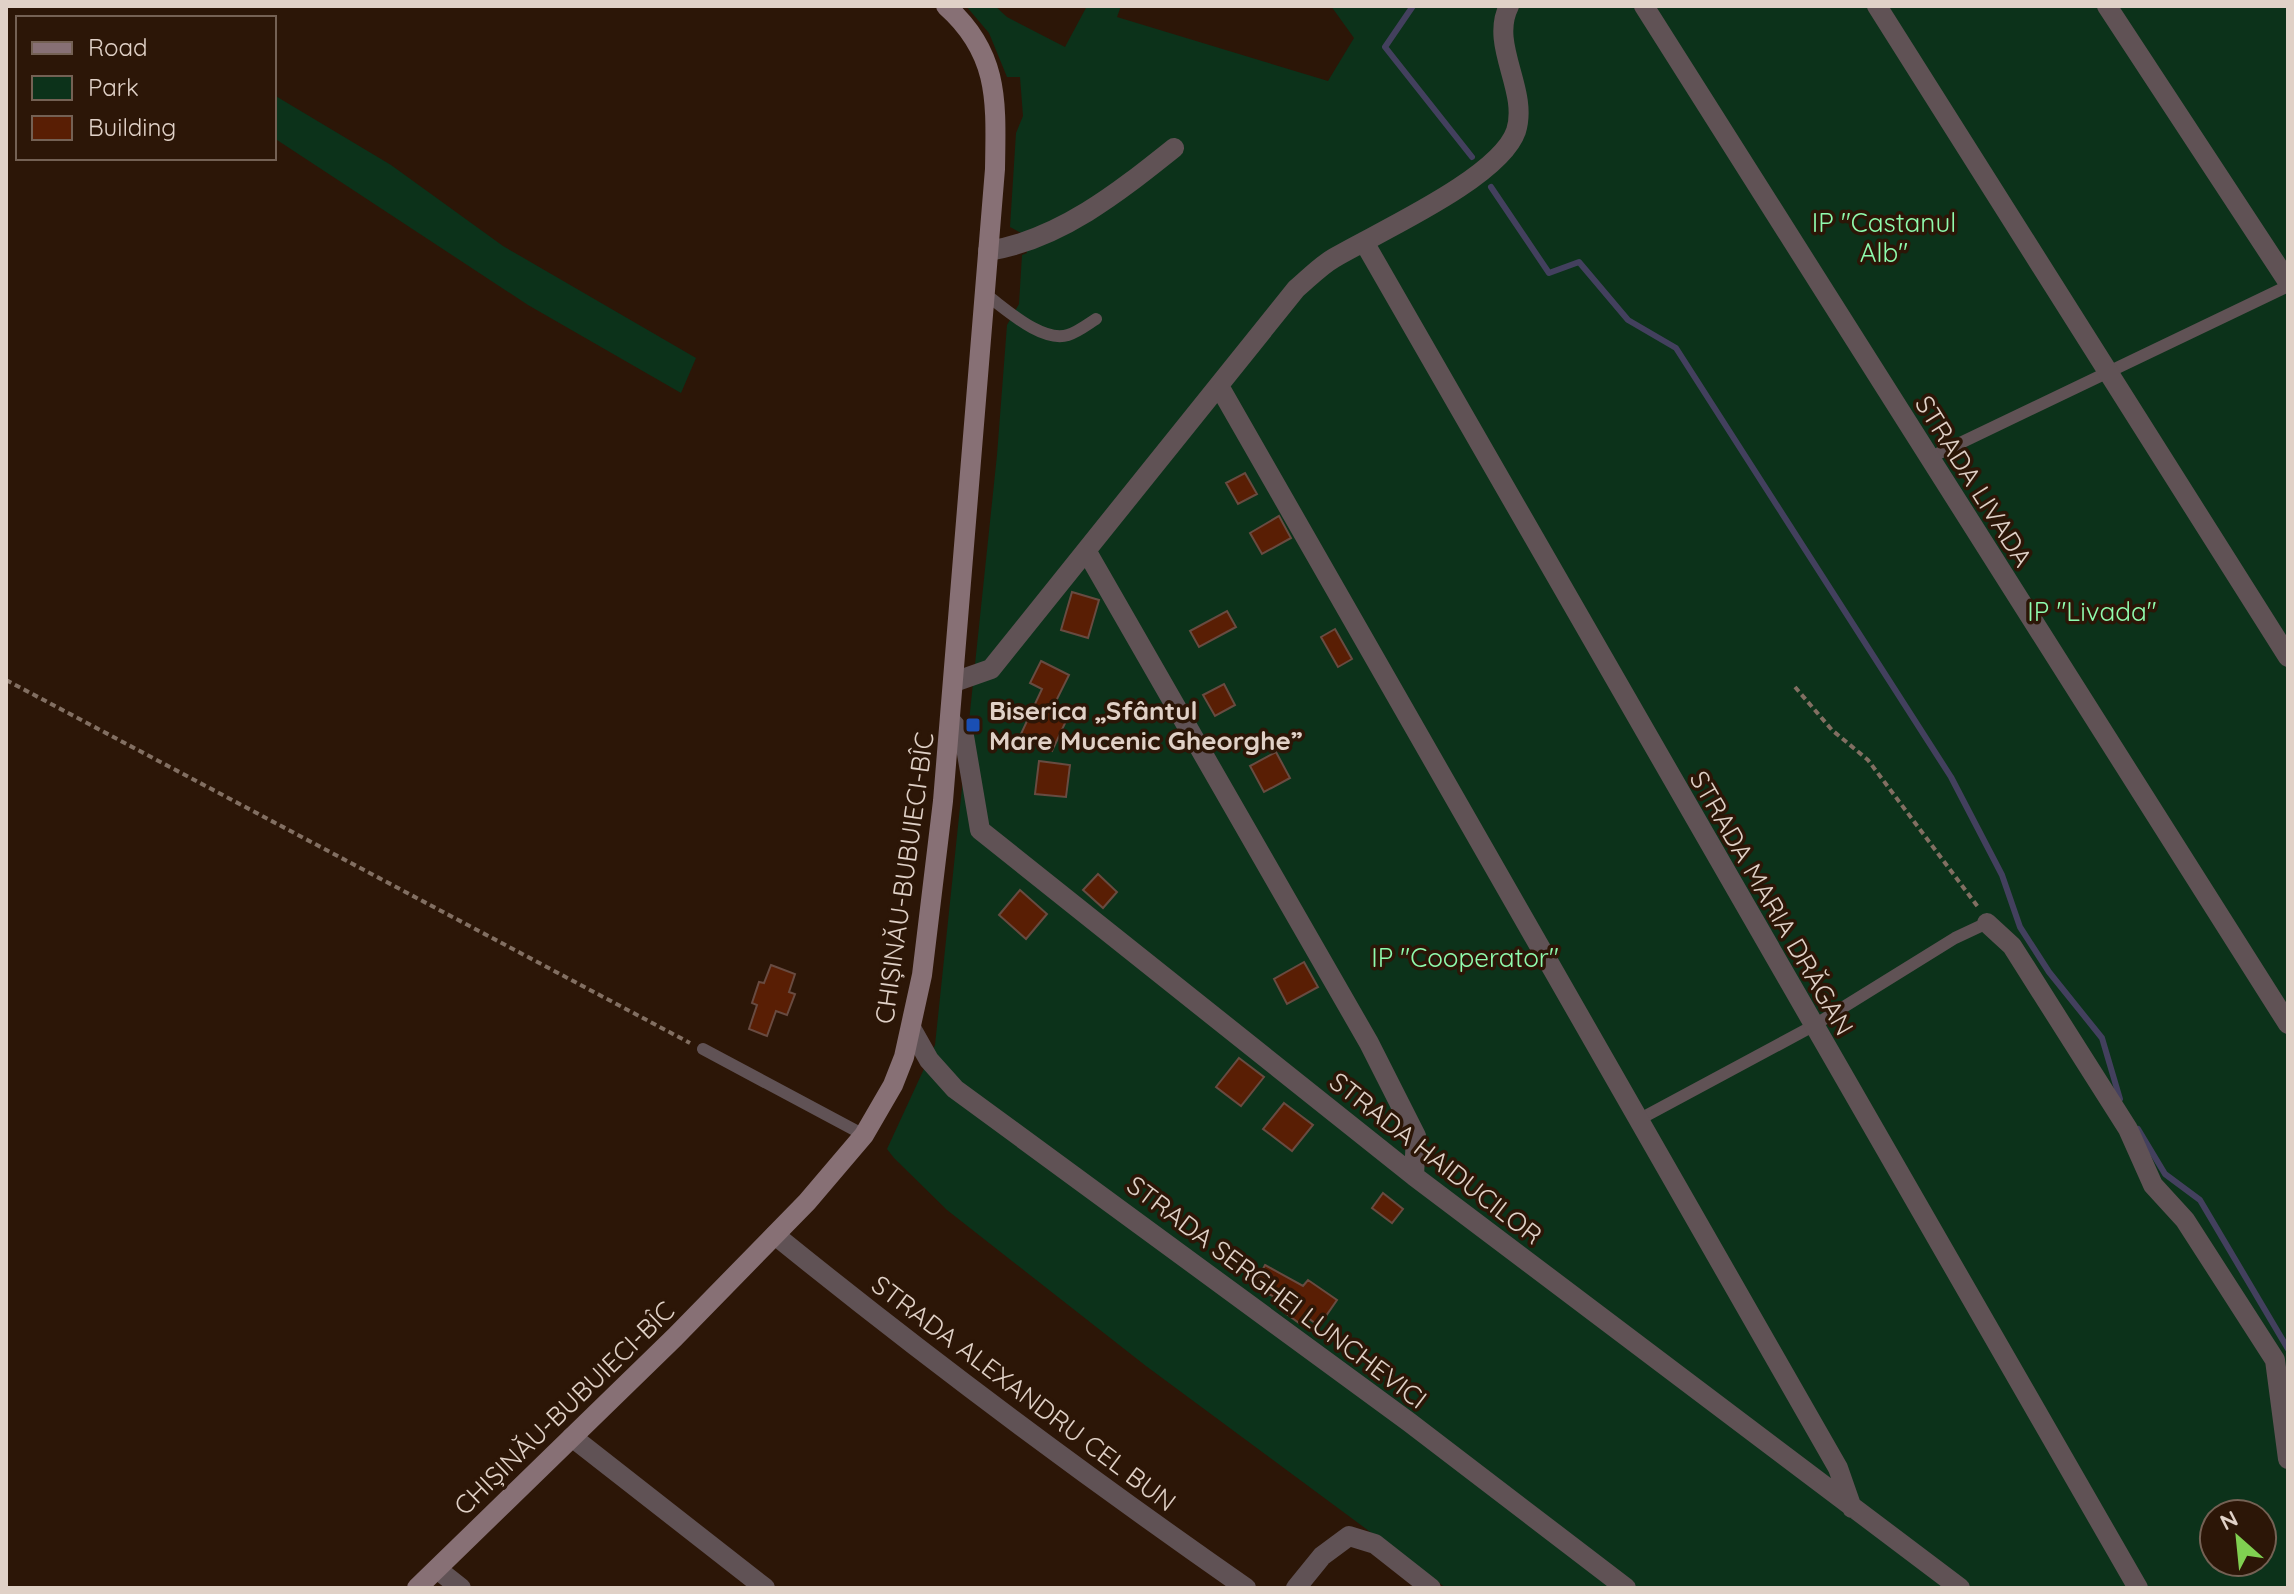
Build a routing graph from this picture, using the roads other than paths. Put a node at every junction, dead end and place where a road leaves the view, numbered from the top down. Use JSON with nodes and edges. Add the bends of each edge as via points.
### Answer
{"nodes":[{"id":1,"x":946,"y":6,"type":"edge"},
{"id":2,"x":1509,"y":6,"type":"edge"},
{"id":3,"x":1644,"y":6,"type":"edge"},
{"id":4,"x":1877,"y":6,"type":"edge"},
{"id":5,"x":2107,"y":6,"type":"edge"},
{"id":6,"x":1174,"y":148,"type":"dead end"},
{"id":7,"x":1364,"y":242,"type":"junction"},
{"id":8,"x":988,"y":251,"type":"junction"},
{"id":9,"x":2288,"y":284,"type":"edge"},
{"id":10,"x":985,"y":294,"type":"junction"},
{"id":11,"x":1096,"y":319,"type":"dead end"},
{"id":12,"x":2110,"y":370,"type":"junction"},
{"id":13,"x":1219,"y":386,"type":"junction"},
{"id":14,"x":1929,"y":458,"type":"junction"},
{"id":15,"x":1087,"y":552,"type":"junction"},
{"id":16,"x":2286,"y":647,"type":"edge"},
{"id":17,"x":954,"y":682,"type":"junction"},
{"id":18,"x":951,"y":721,"type":"junction"},
{"id":19,"x":1987,"y":923,"type":"joint"},
{"id":20,"x":2288,"y":1024,"type":"edge"},
{"id":21,"x":1813,"y":1026,"type":"junction"},
{"id":22,"x":911,"y":1028,"type":"junction"},
{"id":23,"x":703,"y":1049,"type":"road end"},
{"id":24,"x":1640,"y":1119,"type":"junction"},
{"id":25,"x":864,"y":1135,"type":"junction"},
{"id":26,"x":1414,"y":1176,"type":"junction"},
{"id":27,"x":775,"y":1235,"type":"junction"},
{"id":28,"x":572,"y":1437,"type":"junction"},
{"id":29,"x":2288,"y":1459,"type":"edge"},
{"id":30,"x":1852,"y":1508,"type":"junction"},
{"id":31,"x":437,"y":1569,"type":"junction"},
{"id":32,"x":417,"y":1588,"type":"edge"},
{"id":33,"x":461,"y":1588,"type":"edge"},
{"id":34,"x":765,"y":1588,"type":"edge"},
{"id":35,"x":1246,"y":1588,"type":"edge"},
{"id":36,"x":1296,"y":1588,"type":"edge"},
{"id":37,"x":1431,"y":1588,"type":"edge"},
{"id":38,"x":1626,"y":1588,"type":"edge"},
{"id":39,"x":1960,"y":1588,"type":"edge"},
{"id":40,"x":2138,"y":1588,"type":"edge"}],
"edges":[{"from":1,"to":8,"type":"street","name":"CHIȘINĂU-BUBUIECI-BÎC","via":[[974,35],[992,79],[995,153]]},
{"from":2,"to":7,"type":"street","via":[[1504,32],[1520,109],[1515,133],[1501,155],[1477,175]]},
{"from":3,"to":14,"type":"street","name":"STRADA LIVADA"},
{"from":4,"to":12,"type":"street"},
{"from":5,"to":9,"type":"street"},
{"from":6,"to":8,"type":"street","via":[[1135,179],[1035,241]]},
{"from":7,"to":13,"type":"street","via":[[1296,289]]},
{"from":7,"to":21,"type":"street","name":"STRADA MARIA DRĂGAN"},
{"from":8,"to":10,"type":"street","name":"CHIȘINĂU-BUBUIECI-BÎC"},
{"from":9,"to":12,"type":"lane"},
{"from":10,"to":11,"type":"lane","via":[[1054,335],[1068,335]]},
{"from":10,"to":17,"type":"street","name":"CHIȘINĂU-BUBUIECI-BÎC"},
{"from":12,"to":14,"type":"lane"},
{"from":12,"to":16,"type":"street"},
{"from":13,"to":15,"type":"street"},
{"from":13,"to":24,"type":"street"},
{"from":14,"to":20,"type":"street","name":"STRADA LIVADA"},
{"from":15,"to":17,"type":"street","via":[[991,669]]},
{"from":15,"to":26,"type":"street","via":[[1369,1043],[1416,1136]]},
{"from":17,"to":18,"type":"street","name":"CHIȘINĂU-BUBUIECI-BÎC"},
{"from":18,"to":22,"type":"street","name":"CHIȘINĂU-BUBUIECI-BÎC","via":[[930,917]]},
{"from":18,"to":26,"type":"street","name":"STRADA HAIDUCILOR","via":[[964,736],[980,830]]},
{"from":19,"to":21,"type":"lane"},
{"from":19,"to":29,"type":"street","via":[[2012,946],[2128,1129],[2153,1185],[2185,1220],[2275,1360]]},
{"from":21,"to":24,"type":"lane"},
{"from":21,"to":40,"type":"street","name":"STRADA MARIA DRĂGAN"},
{"from":22,"to":25,"type":"street","name":"CHIȘINĂU-BUBUIECI-BÎC","via":[[893,1085]]},
{"from":22,"to":38,"type":"street","name":"STRADA SERGHEI LUNCHEVICI","via":[[929,1060],[955,1089]]},
{"from":23,"to":25,"type":"lane"},
{"from":24,"to":30,"type":"street","via":[[1838,1468]]},
{"from":25,"to":27,"type":"street","name":"CHIȘINĂU-BUBUIECI-BÎC"},
{"from":26,"to":30,"type":"street","name":"STRADA HAIDUCILOR"},
{"from":27,"to":28,"type":"street","name":"CHIȘINĂU-BUBUIECI-BÎC"},
{"from":27,"to":35,"type":"street","name":"STRADA ALEXANDRU CEL BUN","via":[[1021,1429]]},
{"from":28,"to":31,"type":"street","name":"CHIȘINĂU-BUBUIECI-BÎC"},
{"from":28,"to":34,"type":"street"},
{"from":30,"to":39,"type":"street","name":"STRADA HAIDUCILOR"},
{"from":31,"to":32,"type":"street","name":"CHIȘINĂU-BUBUIECI-BÎC"},
{"from":31,"to":33,"type":"street"},
{"from":36,"to":37,"type":"street","via":[[1322,1556],[1349,1536],[1375,1544]]}]}
